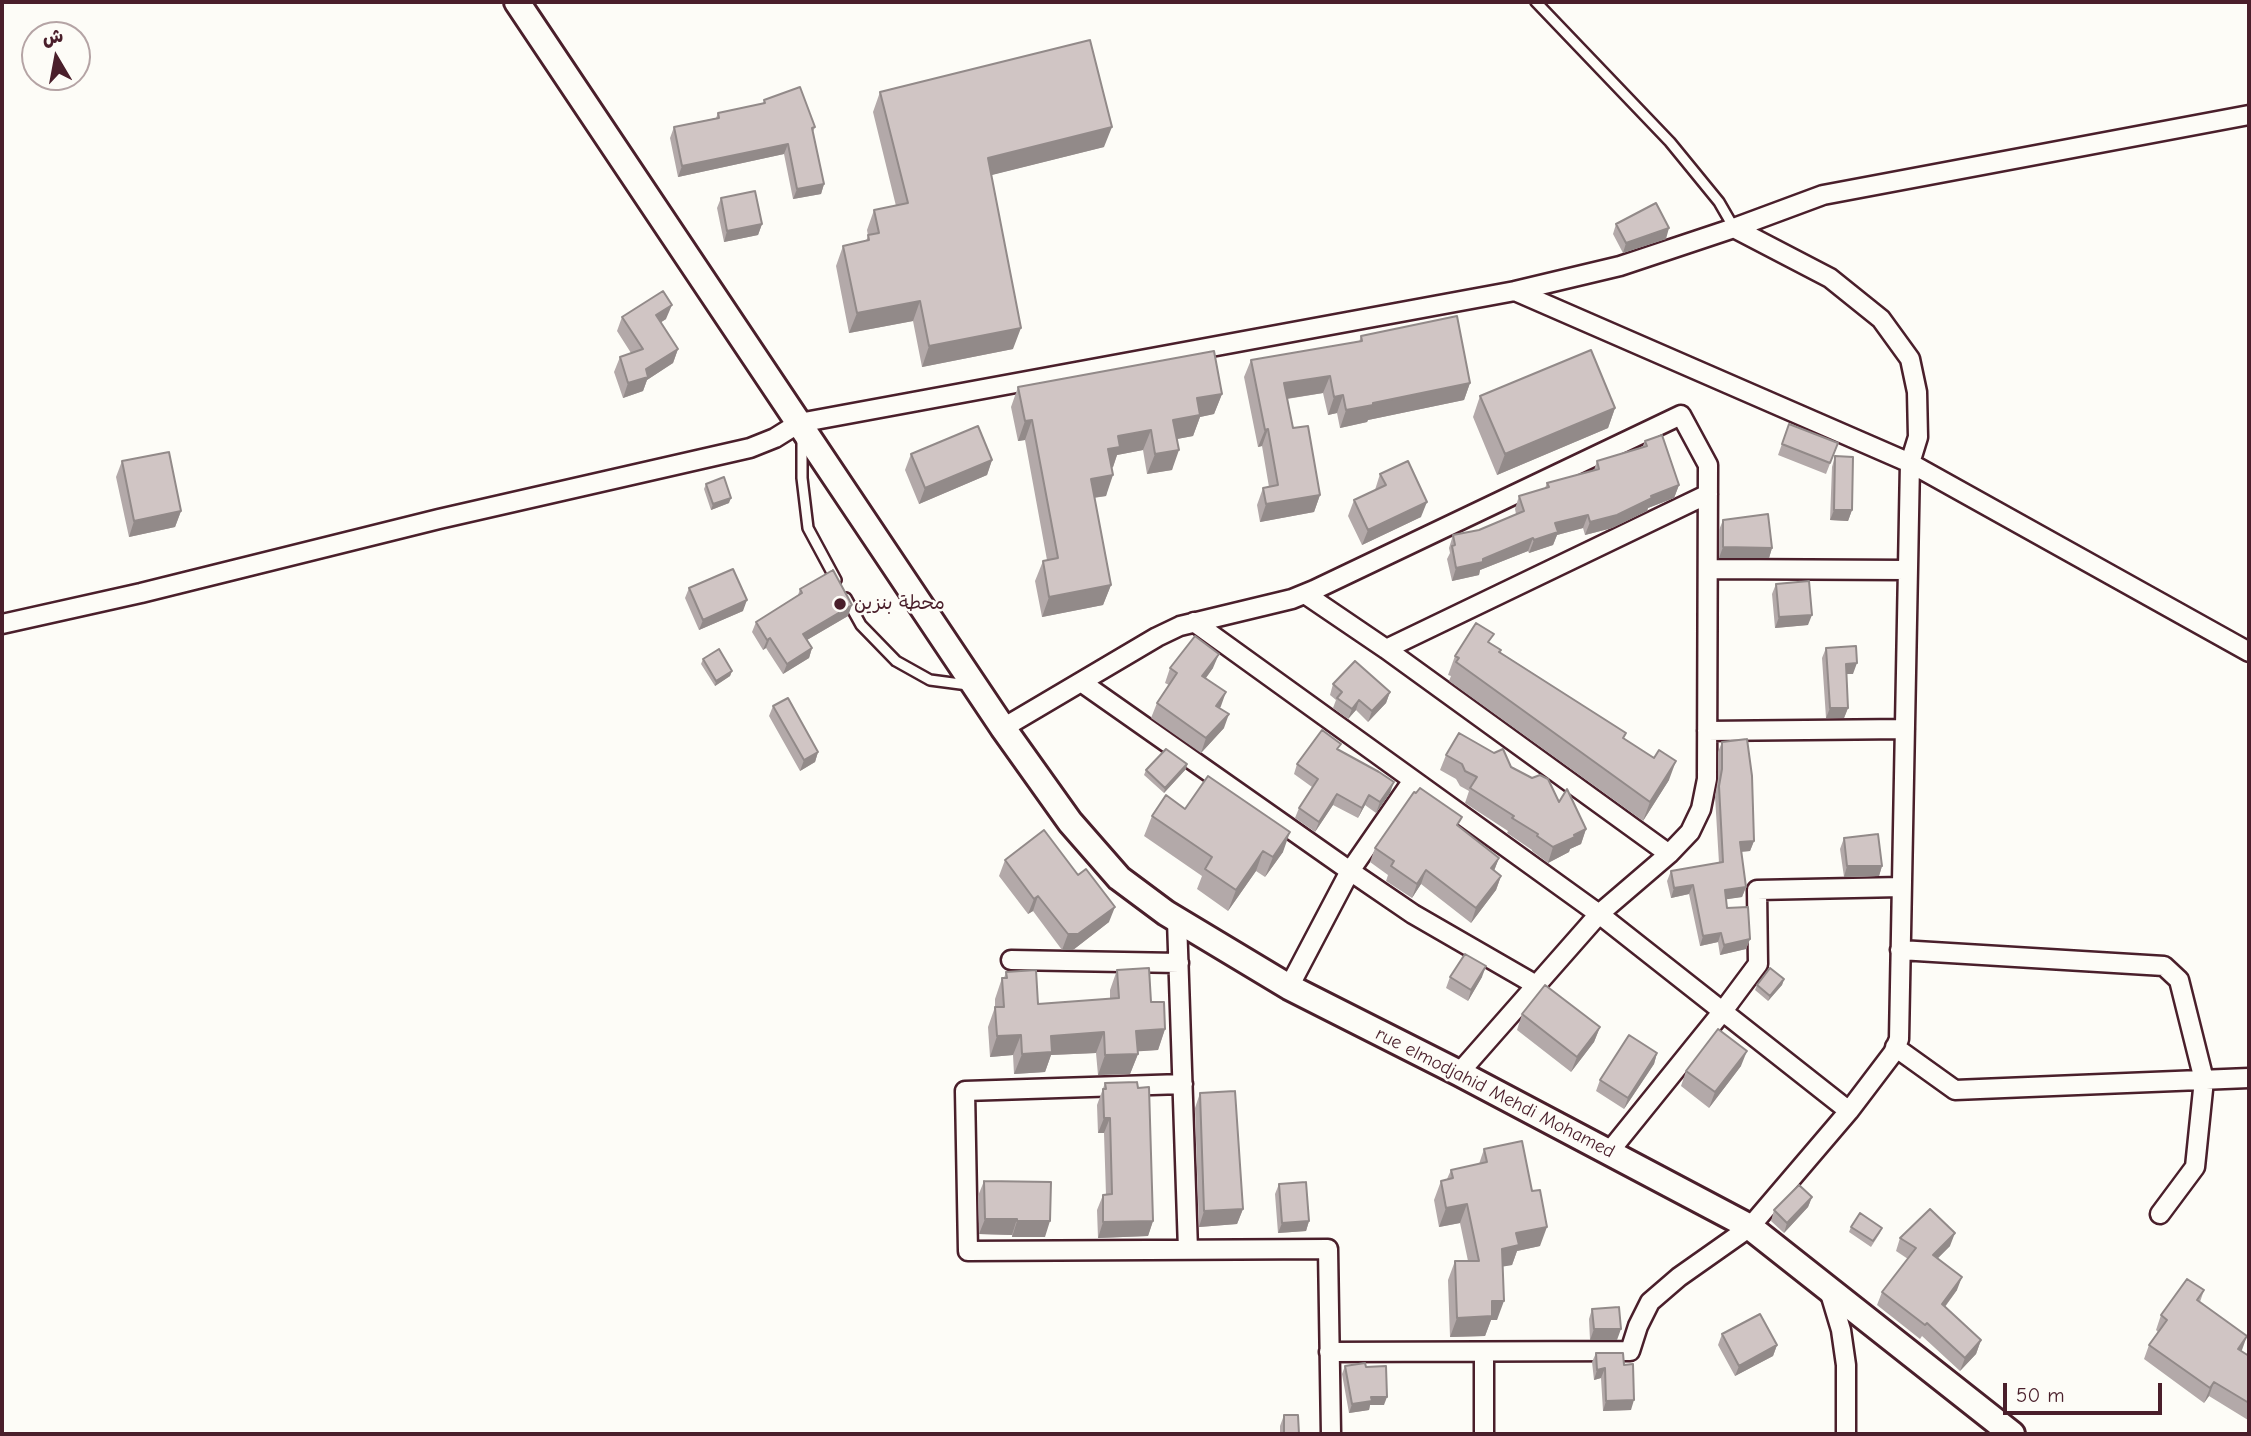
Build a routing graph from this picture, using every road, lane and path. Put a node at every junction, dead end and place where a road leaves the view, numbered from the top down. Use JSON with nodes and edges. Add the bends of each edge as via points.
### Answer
{"nodes":[{"id":1,"x":517,"y":2,"type":"edge"},
{"id":2,"x":1536,"y":2,"type":"edge"},
{"id":3,"x":2249,"y":115,"type":"edge"},
{"id":4,"x":1734,"y":228,"type":"junction"},
{"id":5,"x":1515,"y":291,"type":"junction"},
{"id":6,"x":800,"y":426,"type":"junction"},
{"id":7,"x":1910,"y":463,"type":"junction"},
{"id":8,"x":1708,"y":494,"type":"junction"},
{"id":9,"x":1708,"y":569,"type":"junction"},
{"id":10,"x":1908,"y":570,"type":"junction"},
{"id":11,"x":1305,"y":594,"type":"junction"},
{"id":12,"x":4,"y":620,"type":"edge"},
{"id":13,"x":1194,"y":622,"type":"junction"},
{"id":14,"x":1386,"y":649,"type":"junction"},
{"id":15,"x":2249,"y":652,"type":"edge"},
{"id":16,"x":1081,"y":682,"type":"junction"},
{"id":17,"x":974,"y":686,"type":"junction"},
{"id":18,"x":1003,"y":728,"type":"junction"},
{"id":19,"x":1905,"y":729,"type":"junction"},
{"id":20,"x":1707,"y":730,"type":"junction"},
{"id":21,"x":1413,"y":780,"type":"junction"},
{"id":22,"x":1669,"y":854,"type":"junction"},
{"id":23,"x":1350,"y":872,"type":"junction"},
{"id":24,"x":1901,"y":887,"type":"junction"},
{"id":25,"x":1599,"y":914,"type":"junction"},
{"id":26,"x":1177,"y":920,"type":"junction"},
{"id":27,"x":1900,"y":950,"type":"junction"},
{"id":28,"x":1011,"y":960,"type":"dead end"},
{"id":29,"x":1179,"y":962,"type":"junction"},
{"id":30,"x":1536,"y":985,"type":"junction"},
{"id":31,"x":1289,"y":987,"type":"junction"},
{"id":32,"x":1723,"y":1012,"type":"junction"},
{"id":33,"x":1895,"y":1047,"type":"junction"},
{"id":34,"x":1459,"y":1073,"type":"junction"},
{"id":35,"x":2249,"y":1078,"type":"edge"},
{"id":36,"x":2204,"y":1080,"type":"junction"},
{"id":37,"x":1183,"y":1084,"type":"junction"},
{"id":38,"x":1849,"y":1111,"type":"junction"},
{"id":39,"x":1609,"y":1152,"type":"junction"},
{"id":40,"x":2160,"y":1214,"type":"dead end"},
{"id":41,"x":1750,"y":1227,"type":"junction"},
{"id":42,"x":1188,"y":1250,"type":"junction"},
{"id":43,"x":1829,"y":1290,"type":"junction"},
{"id":44,"x":1329,"y":1352,"type":"junction"},
{"id":45,"x":1484,"y":1352,"type":"junction"},
{"id":46,"x":1331,"y":1434,"type":"edge"},
{"id":47,"x":1485,"y":1434,"type":"edge"},
{"id":48,"x":1846,"y":1434,"type":"edge"},
{"id":49,"x":2012,"y":1434,"type":"edge"}],
"edges":[{"from":1,"to":6,"type":"main road","name":"rue elmodjahid Mehdi Mohamed"},
{"from":2,"to":4,"type":"lane","via":[[1670,142]]},
{"from":3,"to":4,"type":"street","via":[[1823,195]]},
{"from":4,"to":5,"type":"street","via":[[1620,266]]},
{"from":4,"to":7,"type":"street","via":[[1830,278],[1881,319],[1910,359],[1917,392],[1918,437]]},
{"from":5,"to":6,"type":"street"},
{"from":5,"to":7,"type":"street"},
{"from":6,"to":12,"type":"street","via":[[750,448],[141,593]]},
{"from":6,"to":17,"type":"main road","name":"rue elmodjahid Mehdi Mohamed"},
{"from":6,"to":17,"type":"lane","via":[[808,528],[861,625],[896,661],[930,680]]},
{"from":7,"to":10,"type":"street"},
{"from":7,"to":15,"type":"street"},
{"from":8,"to":9,"type":"street"},
{"from":8,"to":11,"type":"street","via":[[1708,465],[1681,415]]},
{"from":8,"to":14,"type":"street"},
{"from":9,"to":10,"type":"street"},
{"from":9,"to":20,"type":"street"},
{"from":10,"to":19,"type":"street"},
{"from":11,"to":13,"type":"street"},
{"from":11,"to":14,"type":"street"},
{"from":13,"to":16,"type":"street","via":[[1157,637]]},
{"from":13,"to":21,"type":"street"},
{"from":14,"to":22,"type":"street"},
{"from":16,"to":18,"type":"street"},
{"from":16,"to":23,"type":"street"},
{"from":17,"to":18,"type":"main road","name":"rue elmodjahid Mehdi Mohamed"},
{"from":18,"to":26,"type":"main road","name":"rue elmodjahid Mehdi Mohamed","via":[[1070,822],[1119,878]]},
{"from":19,"to":20,"type":"street"},
{"from":19,"to":24,"type":"street"},
{"from":20,"to":22,"type":"street","via":[[1707,779],[1701,809],[1690,832]]},
{"from":21,"to":23,"type":"street"},
{"from":21,"to":25,"type":"street"},
{"from":22,"to":25,"type":"street"},
{"from":23,"to":30,"type":"street"},
{"from":23,"to":31,"type":"street"},
{"from":24,"to":27,"type":"street"},
{"from":24,"to":32,"type":"street","via":[[1757,890],[1758,964]]},
{"from":25,"to":30,"type":"street"},
{"from":25,"to":32,"type":"street"},
{"from":26,"to":29,"type":"street"},
{"from":26,"to":31,"type":"main road","name":"rue elmodjahid Mehdi Mohamed"},
{"from":27,"to":33,"type":"street","via":[[1899,1039]]},
{"from":27,"to":36,"type":"street","via":[[2164,966],[2179,980]]},
{"from":28,"to":29,"type":"street"},
{"from":29,"to":37,"type":"street"},
{"from":30,"to":34,"type":"street"},
{"from":31,"to":34,"type":"main road","name":"rue elmodjahid Mehdi Mohamed"},
{"from":32,"to":38,"type":"street"},
{"from":32,"to":39,"type":"street"},
{"from":33,"to":36,"type":"street","via":[[1955,1090]]},
{"from":33,"to":38,"type":"street"},
{"from":34,"to":39,"type":"main road","name":"rue elmodjahid Mehdi Mohamed"},
{"from":35,"to":36,"type":"street"},
{"from":36,"to":40,"type":"street","via":[[2195,1167]]},
{"from":37,"to":42,"type":"street"},
{"from":37,"to":42,"type":"street","via":[[965,1091],[968,1251]]},
{"from":38,"to":41,"type":"street"},
{"from":39,"to":41,"type":"main road","name":"rue elmodjahid Mehdi Mohamed"},
{"from":41,"to":43,"type":"main road","name":"rue elmodjahid Mehdi Mohamed"},
{"from":41,"to":45,"type":"street","via":[[1650,1302],[1630,1351]]},
{"from":42,"to":44,"type":"street","via":[[1328,1249]]},
{"from":43,"to":48,"type":"street","via":[[1846,1365]]},
{"from":43,"to":49,"type":"main road","name":"rue elmodjahid Mehdi Mohamed"},
{"from":44,"to":45,"type":"street"},
{"from":44,"to":46,"type":"street"},
{"from":45,"to":47,"type":"street"}]}
